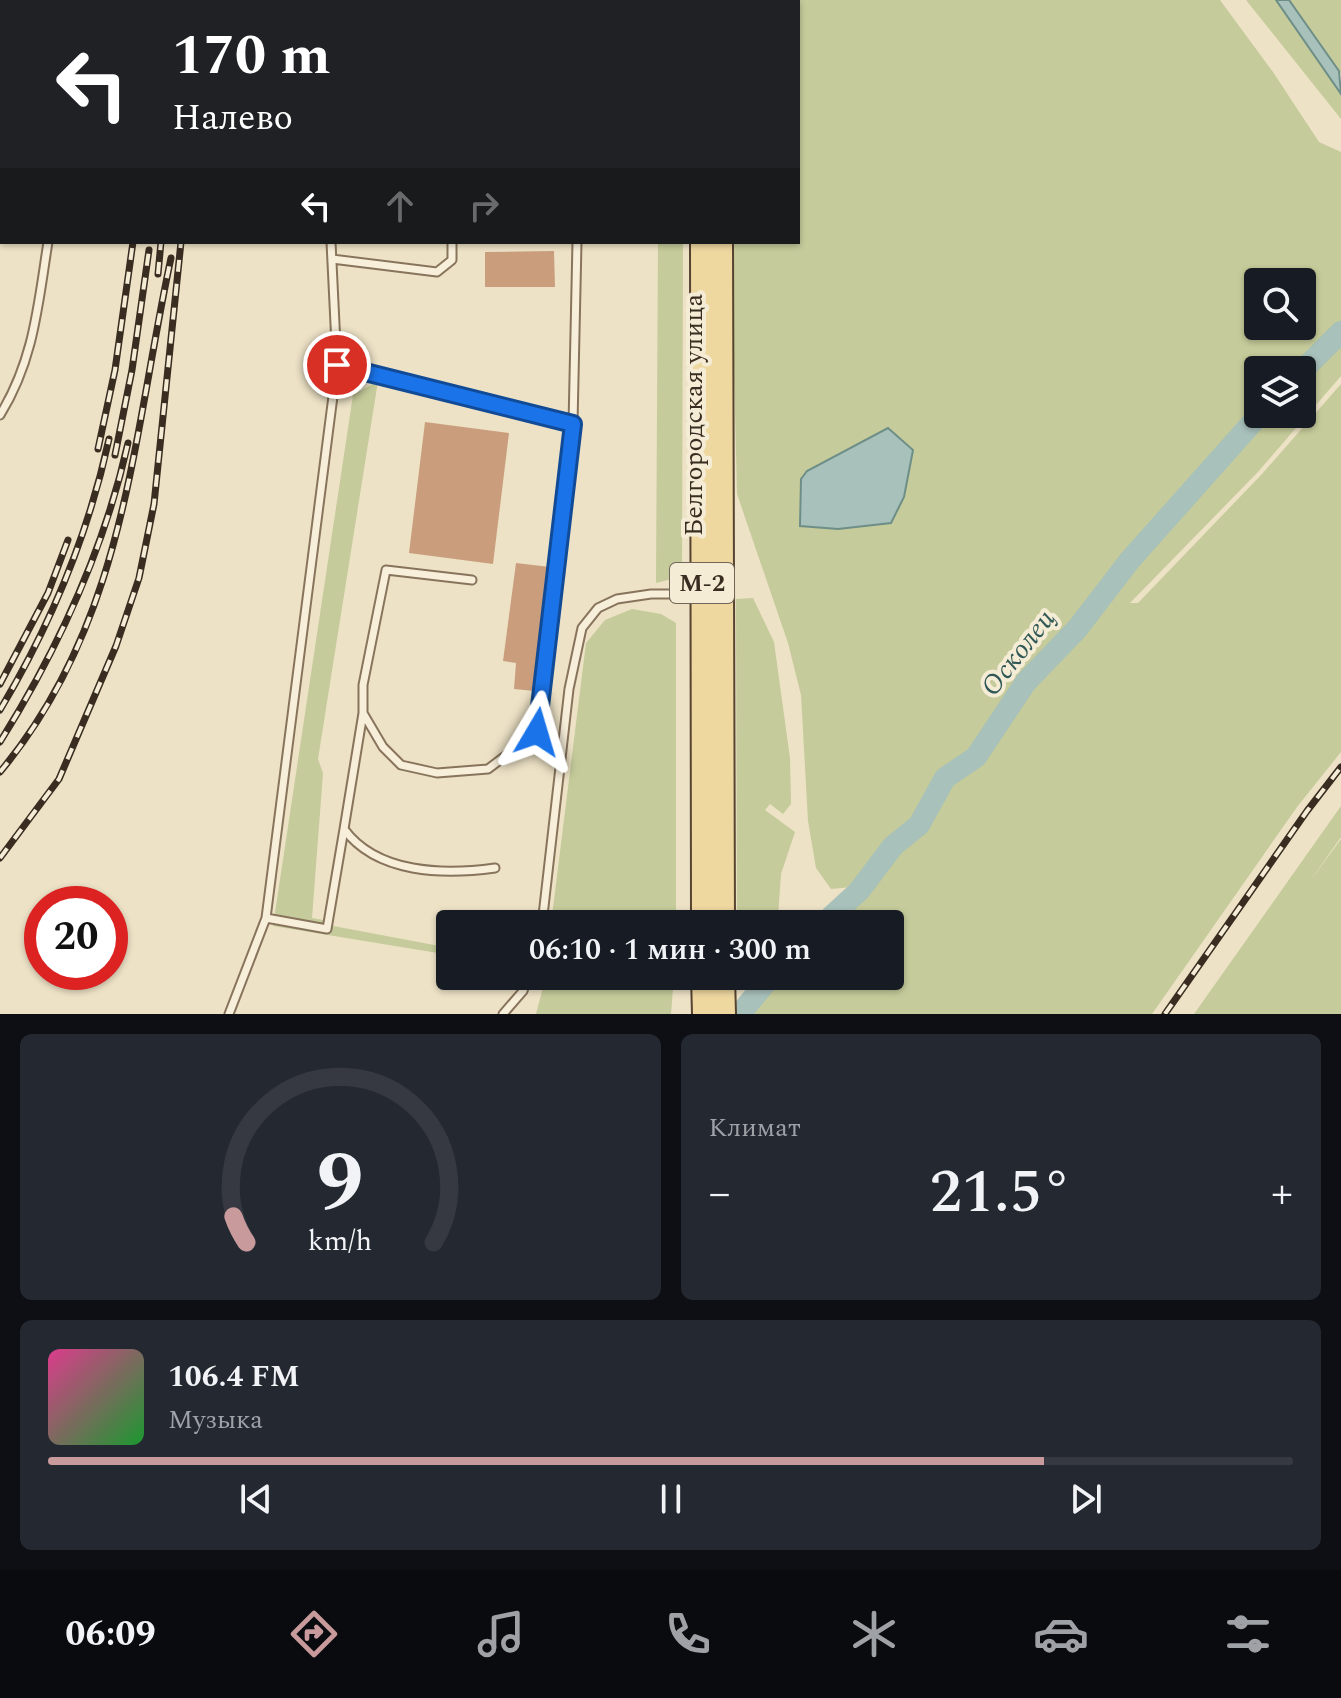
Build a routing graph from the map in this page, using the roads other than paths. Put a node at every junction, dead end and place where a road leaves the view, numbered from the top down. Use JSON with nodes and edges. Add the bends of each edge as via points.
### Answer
{"nodes":[{"id":1,"x":48,"y":244,"type":"edge"},
{"id":2,"x":331,"y":244,"type":"edge"},
{"id":3,"x":452,"y":244,"type":"edge"},
{"id":4,"x":577,"y":244,"type":"edge"},
{"id":5,"x":702,"y":244,"type":"edge"},
{"id":6,"x":721,"y":244,"type":"edge"},
{"id":7,"x":332,"y":259,"type":"junction"},
{"id":8,"x":337,"y":365,"type":"junction"},
{"id":9,"x":0,"y":415,"type":"edge"},
{"id":10,"x":573,"y":424,"type":"junction"},
{"id":11,"x":472,"y":580,"type":"dead end"},
{"id":12,"x":712,"y":594,"type":"junction"},
{"id":13,"x":363,"y":713,"type":"junction"},
{"id":14,"x":344,"y":829,"type":"junction"},
{"id":15,"x":495,"y":868,"type":"dead end"},
{"id":16,"x":544,"y":910,"type":"edge"},
{"id":17,"x":716,"y":910,"type":"edge"},
{"id":18,"x":266,"y":918,"type":"junction"},
{"id":19,"x":523,"y":990,"type":"edge"},
{"id":20,"x":703,"y":990,"type":"edge"},
{"id":21,"x":723,"y":990,"type":"edge"},
{"id":22,"x":229,"y":1014,"type":"edge"},
{"id":23,"x":503,"y":1014,"type":"edge"},
{"id":24,"x":704,"y":1014,"type":"edge"},
{"id":25,"x":724,"y":1014,"type":"edge"}],
"edges":[{"from":1,"to":9,"type":"lane","via":[[31,349]]},
{"from":2,"to":7,"type":"lane"},
{"from":3,"to":7,"type":"lane","via":[[452,260],[437,272]]},
{"from":4,"to":10,"type":"lane"},
{"from":5,"to":12,"type":"main road","name":"Белгородская улица","number":"М-2"},
{"from":6,"to":12,"type":"main road","name":"Белгородская улица","number":"М-2"},
{"from":7,"to":8,"type":"lane"},
{"from":8,"to":10,"type":"lane"},
{"from":8,"to":18,"type":"lane"},
{"from":10,"to":13,"type":"lane","via":[[537,732],[488,769],[437,773],[401,765]]},
{"from":11,"to":13,"type":"lane","via":[[386,570],[363,685]]},
{"from":12,"to":16,"type":"lane","via":[[617,599],[598,608],[582,628],[569,689]]},
{"from":12,"to":17,"type":"main road","name":"Белгородская улица","number":"М-2"},
{"from":13,"to":14,"type":"lane"},
{"from":14,"to":15,"type":"lane","via":[[355,845],[398,865],[437,871]]},
{"from":14,"to":18,"type":"lane","via":[[327,929]]},
{"from":18,"to":22,"type":"lane"},
{"from":19,"to":23,"type":"lane"},
{"from":20,"to":24,"type":"main road"},
{"from":21,"to":25,"type":"main road"}]}
